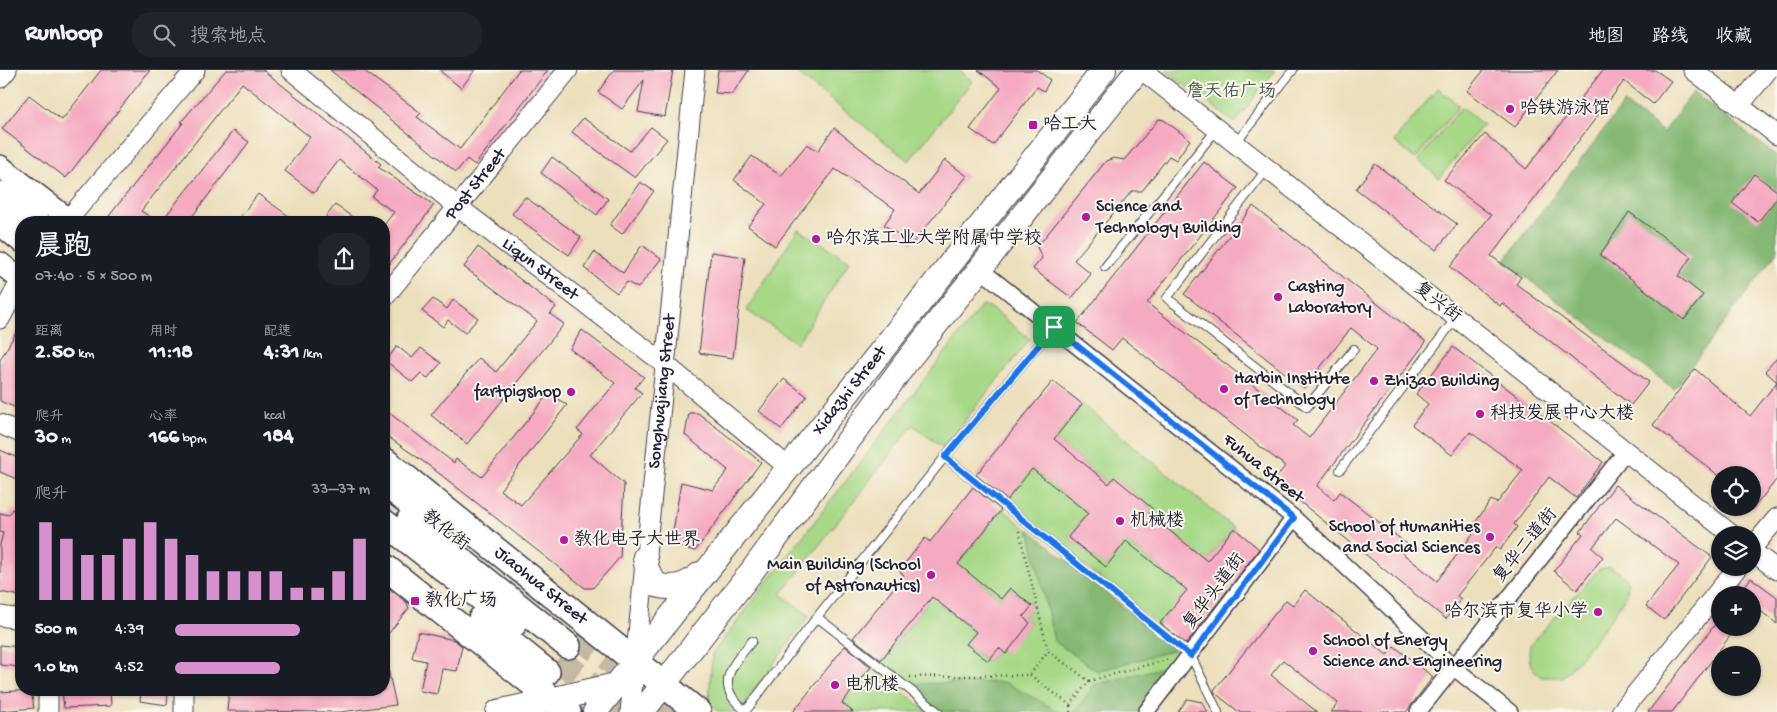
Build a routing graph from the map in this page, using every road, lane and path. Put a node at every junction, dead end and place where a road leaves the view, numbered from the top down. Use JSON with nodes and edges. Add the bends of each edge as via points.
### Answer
{"nodes":[{"id":1,"x":7,"y":70,"type":"edge"},
{"id":2,"x":196,"y":70,"type":"edge"},
{"id":3,"x":291,"y":70,"type":"edge"},
{"id":4,"x":568,"y":70,"type":"edge"},
{"id":5,"x":695,"y":70,"type":"edge"},
{"id":6,"x":1104,"y":70,"type":"edge"},
{"id":7,"x":1140,"y":70,"type":"edge"},
{"id":8,"x":1293,"y":70,"type":"edge"},
{"id":9,"x":1693,"y":70,"type":"edge"},
{"id":10,"x":1768,"y":70,"type":"edge"},
{"id":11,"x":0,"y":78,"type":"edge"},
{"id":12,"x":1740,"y":106,"type":"junction"},
{"id":13,"x":1217,"y":129,"type":"junction"},
{"id":14,"x":1777,"y":135,"type":"edge"},
{"id":15,"x":1235,"y":144,"type":"junction"},
{"id":16,"x":0,"y":166,"type":"edge"},
{"id":17,"x":1267,"y":169,"type":"junction"},
{"id":18,"x":0,"y":194,"type":"edge"},
{"id":19,"x":458,"y":207,"type":"junction"},
{"id":20,"x":28,"y":216,"type":"edge"},
{"id":21,"x":62,"y":216,"type":"edge"},
{"id":22,"x":74,"y":216,"type":"edge"},
{"id":23,"x":0,"y":222,"type":"edge"},
{"id":24,"x":15,"y":234,"type":"edge"},
{"id":25,"x":0,"y":263,"type":"edge"},
{"id":26,"x":1105,"y":267,"type":"dead end"},
{"id":27,"x":981,"y":270,"type":"junction"},
{"id":28,"x":15,"y":275,"type":"edge"},
{"id":29,"x":15,"y":291,"type":"edge"},
{"id":30,"x":390,"y":291,"type":"edge"},
{"id":31,"x":1456,"y":318,"type":"junction"},
{"id":32,"x":0,"y":319,"type":"edge"},
{"id":33,"x":1054,"y":327,"type":"junction"},
{"id":34,"x":1354,"y":349,"type":"dead end"},
{"id":35,"x":666,"y":365,"type":"junction"},
{"id":36,"x":0,"y":424,"type":"edge"},
{"id":37,"x":15,"y":430,"type":"edge"},
{"id":38,"x":1626,"y":451,"type":"junction"},
{"id":39,"x":945,"y":457,"type":"junction"},
{"id":40,"x":390,"y":465,"type":"edge"},
{"id":41,"x":788,"y":468,"type":"junction"},
{"id":42,"x":1340,"y":470,"type":"dead end"},
{"id":43,"x":390,"y":489,"type":"edge"},
{"id":44,"x":390,"y":503,"type":"edge"},
{"id":45,"x":1016,"y":515,"type":"junction"},
{"id":46,"x":1294,"y":518,"type":"junction"},
{"id":47,"x":1777,"y":518,"type":"edge"},
{"id":48,"x":390,"y":526,"type":"edge"},
{"id":49,"x":1721,"y":526,"type":"edge"},
{"id":50,"x":1761,"y":538,"type":"edge"},
{"id":51,"x":390,"y":545,"type":"edge"},
{"id":52,"x":645,"y":556,"type":"junction"},
{"id":53,"x":718,"y":557,"type":"junction"},
{"id":54,"x":1761,"y":557,"type":"edge"},
{"id":55,"x":1777,"y":570,"type":"edge"},
{"id":56,"x":390,"y":571,"type":"edge"},
{"id":57,"x":1731,"y":576,"type":"edge"},
{"id":58,"x":0,"y":616,"type":"edge"},
{"id":59,"x":817,"y":617,"type":"junction"},
{"id":60,"x":15,"y":618,"type":"edge"},
{"id":61,"x":752,"y":641,"type":"dead end"},
{"id":62,"x":1048,"y":651,"type":"junction"},
{"id":63,"x":563,"y":653,"type":"junction"},
{"id":64,"x":1191,"y":656,"type":"junction"},
{"id":65,"x":634,"y":661,"type":"junction"},
{"id":66,"x":1453,"y":667,"type":"junction"},
{"id":67,"x":1030,"y":675,"type":"junction"},
{"id":68,"x":893,"y":678,"type":"junction"},
{"id":69,"x":1088,"y":681,"type":"junction"},
{"id":70,"x":616,"y":685,"type":"junction"},
{"id":71,"x":664,"y":685,"type":"junction"},
{"id":72,"x":48,"y":696,"type":"edge"},
{"id":73,"x":184,"y":696,"type":"edge"},
{"id":74,"x":1070,"y":705,"type":"junction"},
{"id":75,"x":560,"y":706,"type":"edge"},
{"id":76,"x":746,"y":711,"type":"edge"},
{"id":77,"x":48,"y":712,"type":"edge"},
{"id":78,"x":184,"y":712,"type":"edge"},
{"id":79,"x":498,"y":712,"type":"edge"},
{"id":80,"x":595,"y":712,"type":"edge"},
{"id":81,"x":630,"y":712,"type":"edge"},
{"id":82,"x":642,"y":712,"type":"edge"},
{"id":83,"x":698,"y":712,"type":"edge"},
{"id":84,"x":938,"y":712,"type":"edge"},
{"id":85,"x":1070,"y":712,"type":"edge"},
{"id":86,"x":1146,"y":712,"type":"edge"},
{"id":87,"x":1218,"y":712,"type":"edge"},
{"id":88,"x":1418,"y":712,"type":"edge"},
{"id":89,"x":1510,"y":712,"type":"edge"},
{"id":90,"x":1621,"y":712,"type":"edge"}],
"edges":[{"from":1,"to":11,"type":"street"},
{"from":2,"to":22,"type":"street"},
{"from":3,"to":19,"type":"street","name":"Liqun Street"},
{"from":4,"to":19,"type":"street","name":"Post Street"},
{"from":5,"to":35,"type":"street","name":"Songhuajiang Street"},
{"from":6,"to":41,"type":"main road","name":"Xidazhi Street"},
{"from":7,"to":13,"type":"street","name":"复兴街"},
{"from":7,"to":27,"type":"main road","name":"Xidazhi Street"},
{"from":8,"to":15,"type":"lane"},
{"from":9,"to":12,"type":"street"},
{"from":10,"to":12,"type":"street"},
{"from":12,"to":14,"type":"street"},
{"from":13,"to":15,"type":"street","name":"复兴街"},
{"from":13,"to":26,"type":"lane"},
{"from":15,"to":17,"type":"street","name":"复兴街"},
{"from":16,"to":21,"type":"main road"},
{"from":17,"to":31,"type":"street","name":"复兴街"},
{"from":17,"to":34,"type":"lane","via":[[1167,298],[1307,407]]},
{"from":18,"to":20,"type":"highway"},
{"from":19,"to":30,"type":"street","name":"Post Street"},
{"from":19,"to":35,"type":"street","name":"Liqun Street"},
{"from":23,"to":24,"type":"highway"},
{"from":25,"to":28,"type":"main road"},
{"from":27,"to":33,"type":"street","name":"Fuhua Street"},
{"from":27,"to":71,"type":"main road","name":"Xidazhi Street","via":[[907,362]]},
{"from":29,"to":32,"type":"street"},
{"from":31,"to":38,"type":"street","name":"复兴街"},
{"from":31,"to":42,"type":"lane"},
{"from":33,"to":39,"type":"lane"},
{"from":33,"to":46,"type":"street","name":"Fuhua Street"},
{"from":35,"to":41,"type":"street","name":"Liqun Street"},
{"from":35,"to":52,"type":"street","name":"Songhuajiang Street"},
{"from":36,"to":37,"type":"street"},
{"from":38,"to":49,"type":"street","name":"复兴街"},
{"from":38,"to":66,"type":"street","name":"复华二道街"},
{"from":39,"to":45,"type":"lane"},
{"from":39,"to":59,"type":"lane"},
{"from":40,"to":65,"type":"highway","name":"Jiaohua Street"},
{"from":41,"to":53,"type":"main road","name":"Xidazhi Street"},
{"from":43,"to":63,"type":"highway","name":"教化街"},
{"from":44,"to":63,"type":"highway","name":"Jiaohua Street"},
{"from":45,"to":62,"type":"path"},
{"from":45,"to":64,"type":"lane"},
{"from":46,"to":64,"type":"street","name":"复华头道街"},
{"from":46,"to":66,"type":"street","name":"Fuhua Street"},
{"from":47,"to":50,"type":"street"},
{"from":48,"to":63,"type":"highway"},
{"from":51,"to":63,"type":"highway"},
{"from":52,"to":53,"type":"main road","via":[[651,580],[656,585],[671,587],[694,580]]},
{"from":52,"to":65,"type":"street","name":"Songhuajiang Street"},
{"from":53,"to":65,"type":"main road","name":"Xidazhi Street"},
{"from":54,"to":55,"type":"street"},
{"from":56,"to":75,"type":"highway"},
{"from":57,"to":90,"type":"street"},
{"from":58,"to":60,"type":"street"},
{"from":59,"to":68,"type":"lane"},
{"from":59,"to":76,"type":"lane"},
{"from":61,"to":76,"type":"lane","via":[[732,666],[728,682],[732,697]]},
{"from":62,"to":67,"type":"path"},
{"from":62,"to":69,"type":"path"},
{"from":64,"to":69,"type":"path","via":[[1178,656]]},
{"from":64,"to":86,"type":"street","name":"复华头道街"},
{"from":64,"to":87,"type":"lane"},
{"from":65,"to":70,"type":"main road","name":"Xidazhi Street"},
{"from":65,"to":71,"type":"highway","name":"Jiaohua Street"},
{"from":65,"to":81,"type":"street","name":"Songhuajiang Street"},
{"from":66,"to":88,"type":"street","name":"复华二道街"},
{"from":66,"to":89,"type":"street","name":"Fuhua Street"},
{"from":67,"to":68,"type":"path"},
{"from":67,"to":74,"type":"path"},
{"from":68,"to":84,"type":"lane"},
{"from":69,"to":74,"type":"path"},
{"from":70,"to":75,"type":"main road"},
{"from":70,"to":80,"type":"main road","name":"Xidazhi Street"},
{"from":71,"to":82,"type":"main road","name":"Xidazhi Street"},
{"from":71,"to":83,"type":"highway","name":"Jiaohua Street"},
{"from":72,"to":77,"type":"street"},
{"from":73,"to":78,"type":"street"},
{"from":74,"to":85,"type":"path"},
{"from":75,"to":79,"type":"main road"}]}
